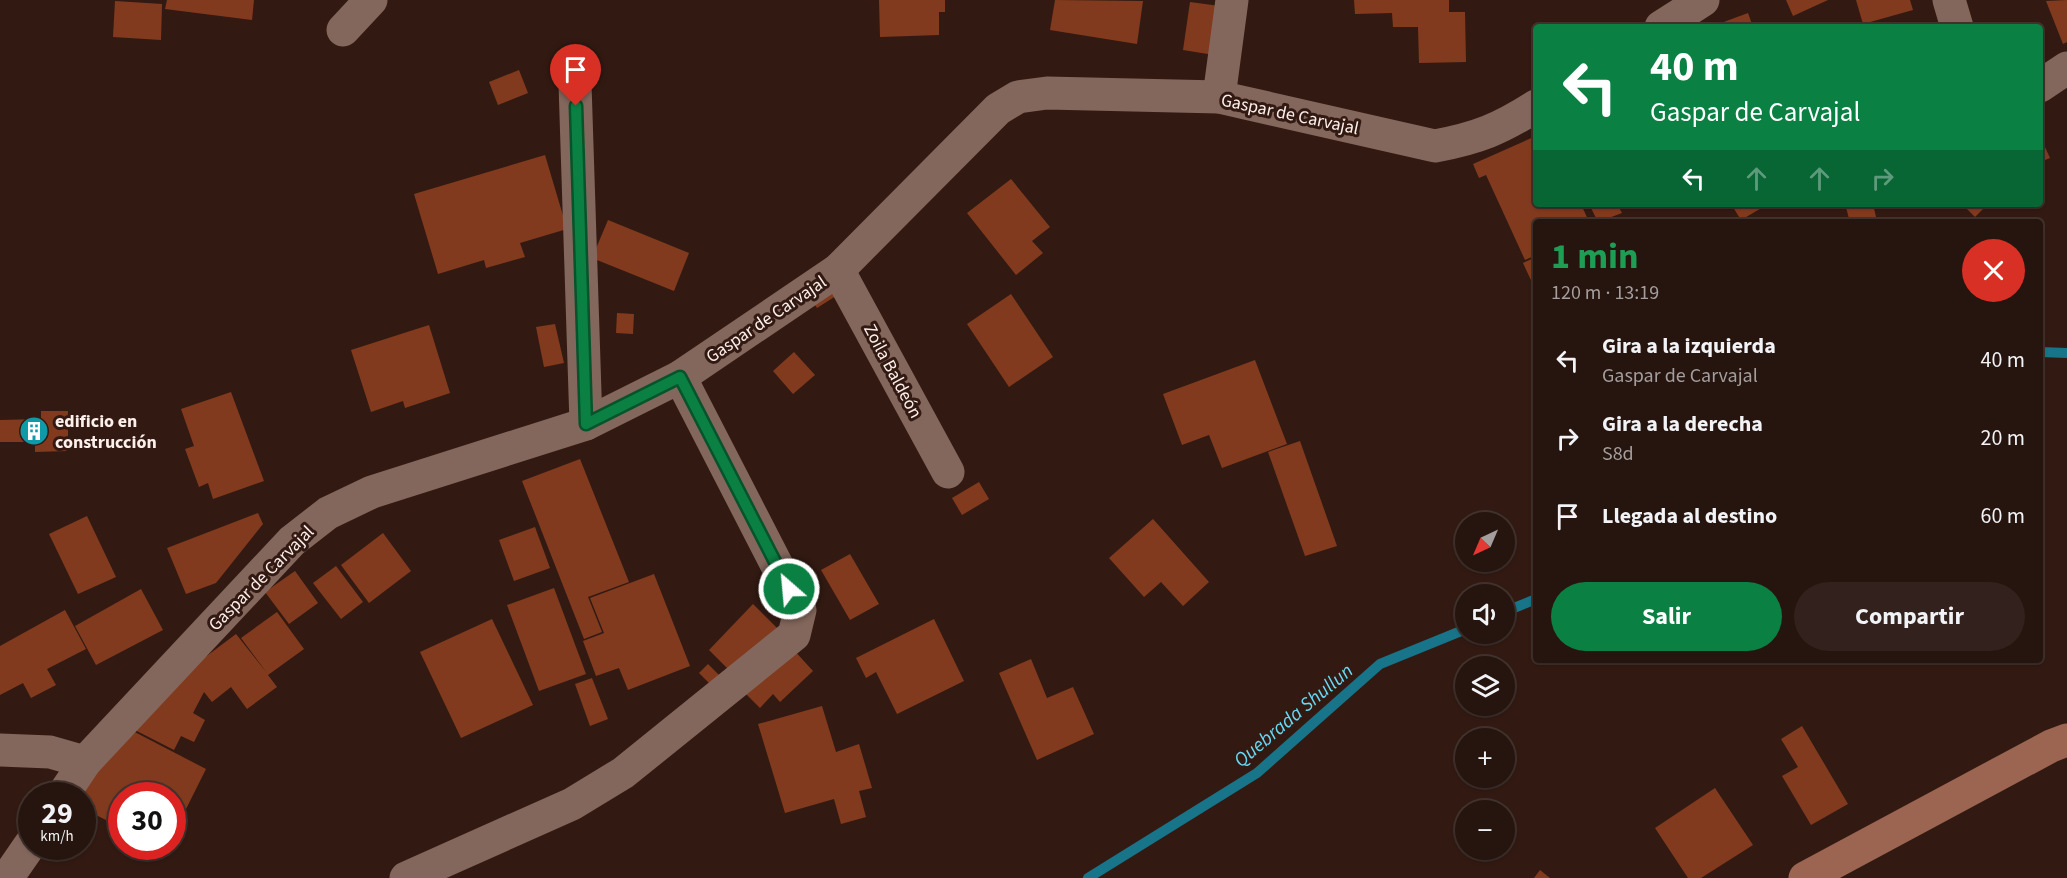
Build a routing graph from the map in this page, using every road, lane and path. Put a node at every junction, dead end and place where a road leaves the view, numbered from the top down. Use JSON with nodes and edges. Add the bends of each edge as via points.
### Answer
{"nodes":[{"id":1,"x":371,"y":0,"type":"edge"},
{"id":2,"x":1232,"y":0,"type":"edge"},
{"id":3,"x":1703,"y":0,"type":"edge"},
{"id":4,"x":1949,"y":0,"type":"edge"},
{"id":5,"x":1666,"y":24,"type":"edge"},
{"id":6,"x":1956,"y":24,"type":"edge"},
{"id":7,"x":343,"y":30,"type":"dead end"},
{"id":8,"x":2067,"y":68,"type":"edge"},
{"id":9,"x":575,"y":84,"type":"dead end"},
{"id":10,"x":2043,"y":84,"type":"edge"},
{"id":11,"x":1219,"y":97,"type":"junction"},
{"id":12,"x":1533,"y":108,"type":"edge"},
{"id":13,"x":838,"y":270,"type":"junction"},
{"id":14,"x":680,"y":377,"type":"junction"},
{"id":15,"x":586,"y":424,"type":"junction"},
{"id":16,"x":948,"y":472,"type":"dead end"},
{"id":17,"x":2067,"y":740,"type":"edge"},
{"id":18,"x":0,"y":750,"type":"edge"},
{"id":19,"x":86,"y":762,"type":"junction"},
{"id":20,"x":72,"y":782,"type":"edge"},
{"id":21,"x":20,"y":860,"type":"edge"},
{"id":22,"x":7,"y":878,"type":"edge"},
{"id":23,"x":406,"y":878,"type":"edge"},
{"id":24,"x":1805,"y":878,"type":"edge"}],
"edges":[{"from":1,"to":7,"type":"street"},
{"from":2,"to":11,"type":"street"},
{"from":3,"to":5,"type":"street"},
{"from":4,"to":6,"type":"street"},
{"from":8,"to":10,"type":"street"},
{"from":9,"to":15,"type":"street"},
{"from":11,"to":12,"type":"street","name":"Gaspar de Carvajal","via":[[1436,146],[1470,140],[1502,128]]},
{"from":11,"to":13,"type":"street","name":"Gaspar de Carvajal","via":[[1047,93],[1018,97],[998,109]]},
{"from":13,"to":14,"type":"street","name":"Gaspar de Carvajal"},
{"from":13,"to":16,"type":"street","name":"Zoila Baldeón"},
{"from":14,"to":15,"type":"street","name":"Gaspar de Carvajal"},
{"from":14,"to":23,"type":"street","via":[[800,610],[794,635],[622,773],[572,804]]},
{"from":15,"to":19,"type":"street","name":"Gaspar de Carvajal","via":[[372,492],[328,513],[292,541]]},
{"from":17,"to":24,"type":"street"},
{"from":18,"to":19,"type":"street","via":[[50,752]]},
{"from":19,"to":20,"type":"street","name":"Gaspar de Carvajal"},
{"from":21,"to":22,"type":"street"}]}
